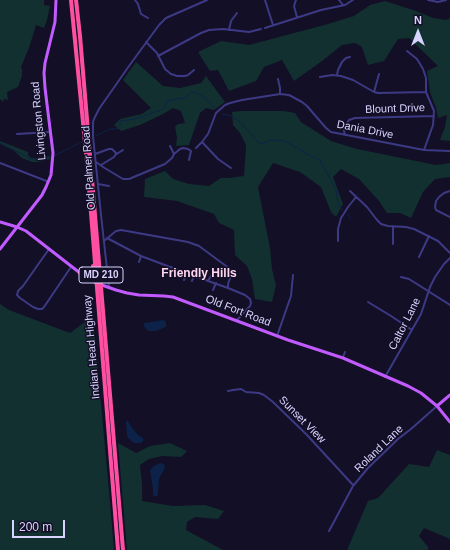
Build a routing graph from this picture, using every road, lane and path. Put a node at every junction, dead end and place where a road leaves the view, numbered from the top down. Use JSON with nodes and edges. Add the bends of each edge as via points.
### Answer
{"nodes":[{"id":1,"x":56,"y":0,"type":"edge"},
{"id":2,"x":71,"y":0,"type":"edge"},
{"id":3,"x":76,"y":0,"type":"edge"},
{"id":4,"x":135,"y":0,"type":"edge"},
{"id":5,"x":207,"y":0,"type":"edge"},
{"id":6,"x":265,"y":0,"type":"edge"},
{"id":7,"x":296,"y":0,"type":"edge"},
{"id":8,"x":339,"y":0,"type":"edge"},
{"id":9,"x":353,"y":0,"type":"edge"},
{"id":10,"x":428,"y":0,"type":"edge"},
{"id":11,"x":446,"y":0,"type":"edge"},
{"id":12,"x":343,"y":6,"type":"junction"},
{"id":13,"x":237,"y":14,"type":"dead end"},
{"id":14,"x":297,"y":17,"type":"junction"},
{"id":15,"x":148,"y":18,"type":"dead end"},
{"id":16,"x":273,"y":25,"type":"junction"},
{"id":17,"x":265,"y":28,"type":"dead end"},
{"id":18,"x":261,"y":29,"type":"dead end"},
{"id":19,"x":229,"y":30,"type":"junction"},
{"id":20,"x":146,"y":42,"type":"junction"},
{"id":21,"x":407,"y":51,"type":"dead end"},
{"id":22,"x":158,"y":56,"type":"junction"},
{"id":23,"x":350,"y":57,"type":"dead end"},
{"id":24,"x":194,"y":70,"type":"dead end"},
{"id":25,"x":380,"y":74,"type":"dead end"},
{"id":26,"x":337,"y":75,"type":"junction"},
{"id":27,"x":320,"y":77,"type":"dead end"},
{"id":28,"x":278,"y":79,"type":"dead end"},
{"id":29,"x":374,"y":92,"type":"junction"},
{"id":30,"x":426,"y":92,"type":"junction"},
{"id":31,"x":280,"y":94,"type":"junction"},
{"id":32,"x":434,"y":116,"type":"junction"},
{"id":33,"x":50,"y":132,"type":"junction"},
{"id":34,"x":17,"y":134,"type":"dead end"},
{"id":35,"x":345,"y":135,"type":"junction"},
{"id":36,"x":202,"y":142,"type":"junction"},
{"id":37,"x":170,"y":146,"type":"dead end"},
{"id":38,"x":196,"y":148,"type":"dead end"},
{"id":39,"x":123,"y":150,"type":"dead end"},
{"id":40,"x":424,"y":150,"type":"junction"},
{"id":41,"x":450,"y":151,"type":"edge"},
{"id":42,"x":95,"y":154,"type":"junction"},
{"id":43,"x":116,"y":155,"type":"junction"},
{"id":44,"x":174,"y":155,"type":"junction"},
{"id":45,"x":189,"y":160,"type":"dead end"},
{"id":46,"x":96,"y":162,"type":"junction"},
{"id":47,"x":0,"y":163,"type":"edge"},
{"id":48,"x":101,"y":166,"type":"junction"},
{"id":49,"x":231,"y":168,"type":"dead end"},
{"id":50,"x":49,"y":182,"type":"junction"},
{"id":51,"x":98,"y":184,"type":"junction"},
{"id":52,"x":109,"y":186,"type":"dead end"},
{"id":53,"x":350,"y":190,"type":"dead end"},
{"id":54,"x":450,"y":192,"type":"edge"},
{"id":55,"x":356,"y":197,"type":"junction"},
{"id":56,"x":450,"y":217,"type":"edge"},
{"id":57,"x":0,"y":222,"type":"edge"},
{"id":58,"x":17,"y":227,"type":"junction"},
{"id":59,"x":393,"y":227,"type":"junction"},
{"id":60,"x":428,"y":236,"type":"junction"},
{"id":61,"x":107,"y":238,"type":"junction"},
{"id":62,"x":104,"y":240,"type":"junction"},
{"id":63,"x":338,"y":241,"type":"dead end"},
{"id":64,"x":393,"y":244,"type":"dead end"},
{"id":65,"x":0,"y":249,"type":"edge"},
{"id":66,"x":49,"y":249,"type":"junction"},
{"id":67,"x":450,"y":253,"type":"edge"},
{"id":68,"x":141,"y":256,"type":"junction"},
{"id":69,"x":94,"y":257,"type":"junction"},
{"id":70,"x":419,"y":257,"type":"dead end"},
{"id":71,"x":450,"y":258,"type":"edge"},
{"id":72,"x":139,"y":262,"type":"dead end"},
{"id":73,"x":71,"y":267,"type":"junction"},
{"id":74,"x":80,"y":273,"type":"junction"},
{"id":75,"x":187,"y":274,"type":"junction"},
{"id":76,"x":212,"y":274,"type":"dead end"},
{"id":77,"x":293,"y":275,"type":"dead end"},
{"id":78,"x":194,"y":276,"type":"junction"},
{"id":79,"x":402,"y":277,"type":"dead end"},
{"id":80,"x":184,"y":280,"type":"dead end"},
{"id":81,"x":192,"y":281,"type":"dead end"},
{"id":82,"x":208,"y":281,"type":"junction"},
{"id":83,"x":96,"y":283,"type":"junction"},
{"id":84,"x":216,"y":283,"type":"junction"},
{"id":85,"x":101,"y":285,"type":"junction"},
{"id":86,"x":109,"y":288,"type":"junction"},
{"id":87,"x":228,"y":288,"type":"junction"},
{"id":88,"x":213,"y":290,"type":"dead end"},
{"id":89,"x":429,"y":292,"type":"junction"},
{"id":90,"x":368,"y":302,"type":"dead end"},
{"id":91,"x":450,"y":305,"type":"edge"},
{"id":92,"x":237,"y":320,"type":"junction"},
{"id":93,"x":412,"y":330,"type":"junction"},
{"id":94,"x":277,"y":336,"type":"junction"},
{"id":95,"x":345,"y":352,"type":"dead end"},
{"id":96,"x":343,"y":358,"type":"junction"},
{"id":97,"x":385,"y":377,"type":"junction"},
{"id":98,"x":228,"y":391,"type":"dead end"},
{"id":99,"x":450,"y":394,"type":"edge"},
{"id":100,"x":437,"y":406,"type":"junction"},
{"id":101,"x":450,"y":422,"type":"edge"},
{"id":102,"x":353,"y":486,"type":"junction"},
{"id":103,"x":329,"y":532,"type":"dead end"},
{"id":104,"x":118,"y":550,"type":"edge"},
{"id":105,"x":123,"y":550,"type":"edge"}],
"edges":[{"from":1,"to":33,"type":"main road","name":"Livingston Road","via":[[55,22],[44,74]]},
{"from":2,"to":69,"type":"highway","name":"Indian Head Highway","number":"MD 210"},
{"from":3,"to":85,"type":"highway","name":"Indian Head Highway","number":"MD 210"},
{"from":4,"to":15,"type":"street","via":[[141,14]]},
{"from":5,"to":20,"type":"street","name":"Old Palmer Road","via":[[166,18]]},
{"from":6,"to":16,"type":"street"},
{"from":7,"to":14,"type":"street","via":[[294,8]]},
{"from":8,"to":12,"type":"street"},
{"from":9,"to":12,"type":"street"},
{"from":10,"to":11,"type":"street"},
{"from":12,"to":14,"type":"street"},
{"from":13,"to":19,"type":"street","via":[[231,21]]},
{"from":14,"to":16,"type":"street"},
{"from":16,"to":17,"type":"street"},
{"from":18,"to":19,"type":"street","via":[[249,32]]},
{"from":19,"to":22,"type":"street","via":[[206,31]]},
{"from":20,"to":22,"type":"street"},
{"from":20,"to":42,"type":"street","name":"Old Palmer Road","via":[[95,116]]},
{"from":21,"to":30,"type":"street","via":[[417,59],[423,69]]},
{"from":22,"to":24,"type":"street","via":[[165,69],[173,75],[185,76]]},
{"from":23,"to":26,"type":"street","via":[[342,62]]},
{"from":25,"to":29,"type":"street"},
{"from":26,"to":27,"type":"street"},
{"from":26,"to":29,"type":"street","via":[[349,78]]},
{"from":28,"to":31,"type":"street"},
{"from":29,"to":30,"type":"street"},
{"from":30,"to":32,"type":"street"},
{"from":31,"to":35,"type":"street","name":"Dania Drive","via":[[289,95],[302,102],[331,132]]},
{"from":31,"to":36,"type":"street","name":"Dania Drive","via":[[225,105],[216,113]]},
{"from":32,"to":35,"type":"street","name":"Blount Drive","via":[[355,118],[349,120],[346,125]]},
{"from":32,"to":40,"type":"street"},
{"from":33,"to":34,"type":"street"},
{"from":33,"to":50,"type":"main road","name":"Livingston Road","via":[[53,160]]},
{"from":35,"to":40,"type":"street","name":"Dania Drive"},
{"from":36,"to":38,"type":"street","name":"Dania Drive"},
{"from":36,"to":49,"type":"street"},
{"from":37,"to":44,"type":"street"},
{"from":39,"to":43,"type":"street"},
{"from":40,"to":41,"type":"street","name":"Dania Drive"},
{"from":42,"to":43,"type":"street","via":[[111,149]]},
{"from":42,"to":46,"type":"street","name":"Old Palmer Road"},
{"from":43,"to":48,"type":"street"},
{"from":44,"to":45,"type":"street","via":[[180,149],[188,149],[191,152]]},
{"from":44,"to":48,"type":"street","via":[[163,165],[129,180]]},
{"from":46,"to":48,"type":"street"},
{"from":46,"to":51,"type":"street","name":"Old Palmer Road"},
{"from":47,"to":50,"type":"street"},
{"from":50,"to":58,"type":"main road","name":"Livingston Road"},
{"from":51,"to":52,"type":"street"},
{"from":51,"to":62,"type":"street","name":"Old Palmer Road"},
{"from":53,"to":55,"type":"street"},
{"from":54,"to":56,"type":"street","via":[[439,197],[434,207]]},
{"from":55,"to":59,"type":"street","via":[[380,223]]},
{"from":55,"to":63,"type":"street","via":[[341,218]]},
{"from":57,"to":58,"type":"main road","name":"Old Fort Road"},
{"from":58,"to":65,"type":"main road","name":"Livingston Road"},
{"from":58,"to":66,"type":"main road","name":"Old Fort Road"},
{"from":59,"to":60,"type":"street","via":[[409,227]]},
{"from":59,"to":64,"type":"street"},
{"from":60,"to":67,"type":"street"},
{"from":60,"to":70,"type":"street"},
{"from":61,"to":62,"type":"street"},
{"from":61,"to":68,"type":"street"},
{"from":61,"to":87,"type":"street","via":[[121,230],[193,243],[231,270]]},
{"from":62,"to":86,"type":"street","name":"Old Palmer Road"},
{"from":66,"to":73,"type":"main road","name":"Old Fort Road"},
{"from":66,"to":73,"type":"street","via":[[18,292],[20,298],[33,307],[42,309]]},
{"from":68,"to":72,"type":"street"},
{"from":68,"to":75,"type":"street"},
{"from":69,"to":74,"type":"highway","via":[[92,271]]},
{"from":69,"to":83,"type":"highway","name":"Indian Head Highway","number":"MD 210"},
{"from":71,"to":89,"type":"street","name":"Caltor Lane","via":[[438,272]]},
{"from":73,"to":74,"type":"main road","name":"Old Fort Road"},
{"from":74,"to":83,"type":"main road","name":"Old Fort Road"},
{"from":75,"to":78,"type":"street"},
{"from":75,"to":80,"type":"street"},
{"from":76,"to":82,"type":"street"},
{"from":77,"to":94,"type":"street","via":[[291,296]]},
{"from":78,"to":81,"type":"street"},
{"from":78,"to":82,"type":"street"},
{"from":79,"to":89,"type":"street"},
{"from":82,"to":84,"type":"street"},
{"from":83,"to":85,"type":"main road","name":"Old Fort Road"},
{"from":83,"to":104,"type":"highway","name":"Indian Head Highway","number":"MD 210"},
{"from":84,"to":87,"type":"street"},
{"from":84,"to":88,"type":"street"},
{"from":85,"to":86,"type":"main road","name":"Old Fort Road"},
{"from":85,"to":105,"type":"highway","name":"Indian Head Highway","number":"MD 210"},
{"from":86,"to":92,"type":"main road","name":"Old Fort Road","via":[[132,294],[173,297]]},
{"from":87,"to":92,"type":"street","via":[[245,295],[251,301],[250,306]]},
{"from":89,"to":91,"type":"street"},
{"from":89,"to":93,"type":"street","name":"Caltor Lane"},
{"from":90,"to":93,"type":"street"},
{"from":92,"to":94,"type":"main road","name":"Old Fort Road"},
{"from":93,"to":97,"type":"street","name":"Caltor Lane"},
{"from":94,"to":96,"type":"main road","name":"Old Fort Road"},
{"from":95,"to":96,"type":"street"},
{"from":96,"to":97,"type":"main road","name":"Old Fort Road"},
{"from":97,"to":100,"type":"main road","name":"Old Fort Road","via":[[421,393]]},
{"from":98,"to":102,"type":"street","name":"Sunset View","via":[[240,389],[266,396],[307,435]]},
{"from":99,"to":100,"type":"main road"},
{"from":100,"to":101,"type":"main road","name":"Old Fort Road"},
{"from":100,"to":102,"type":"street","name":"Roland Lane","via":[[379,456]]},
{"from":102,"to":103,"type":"street","name":"Roland Lane"}]}
